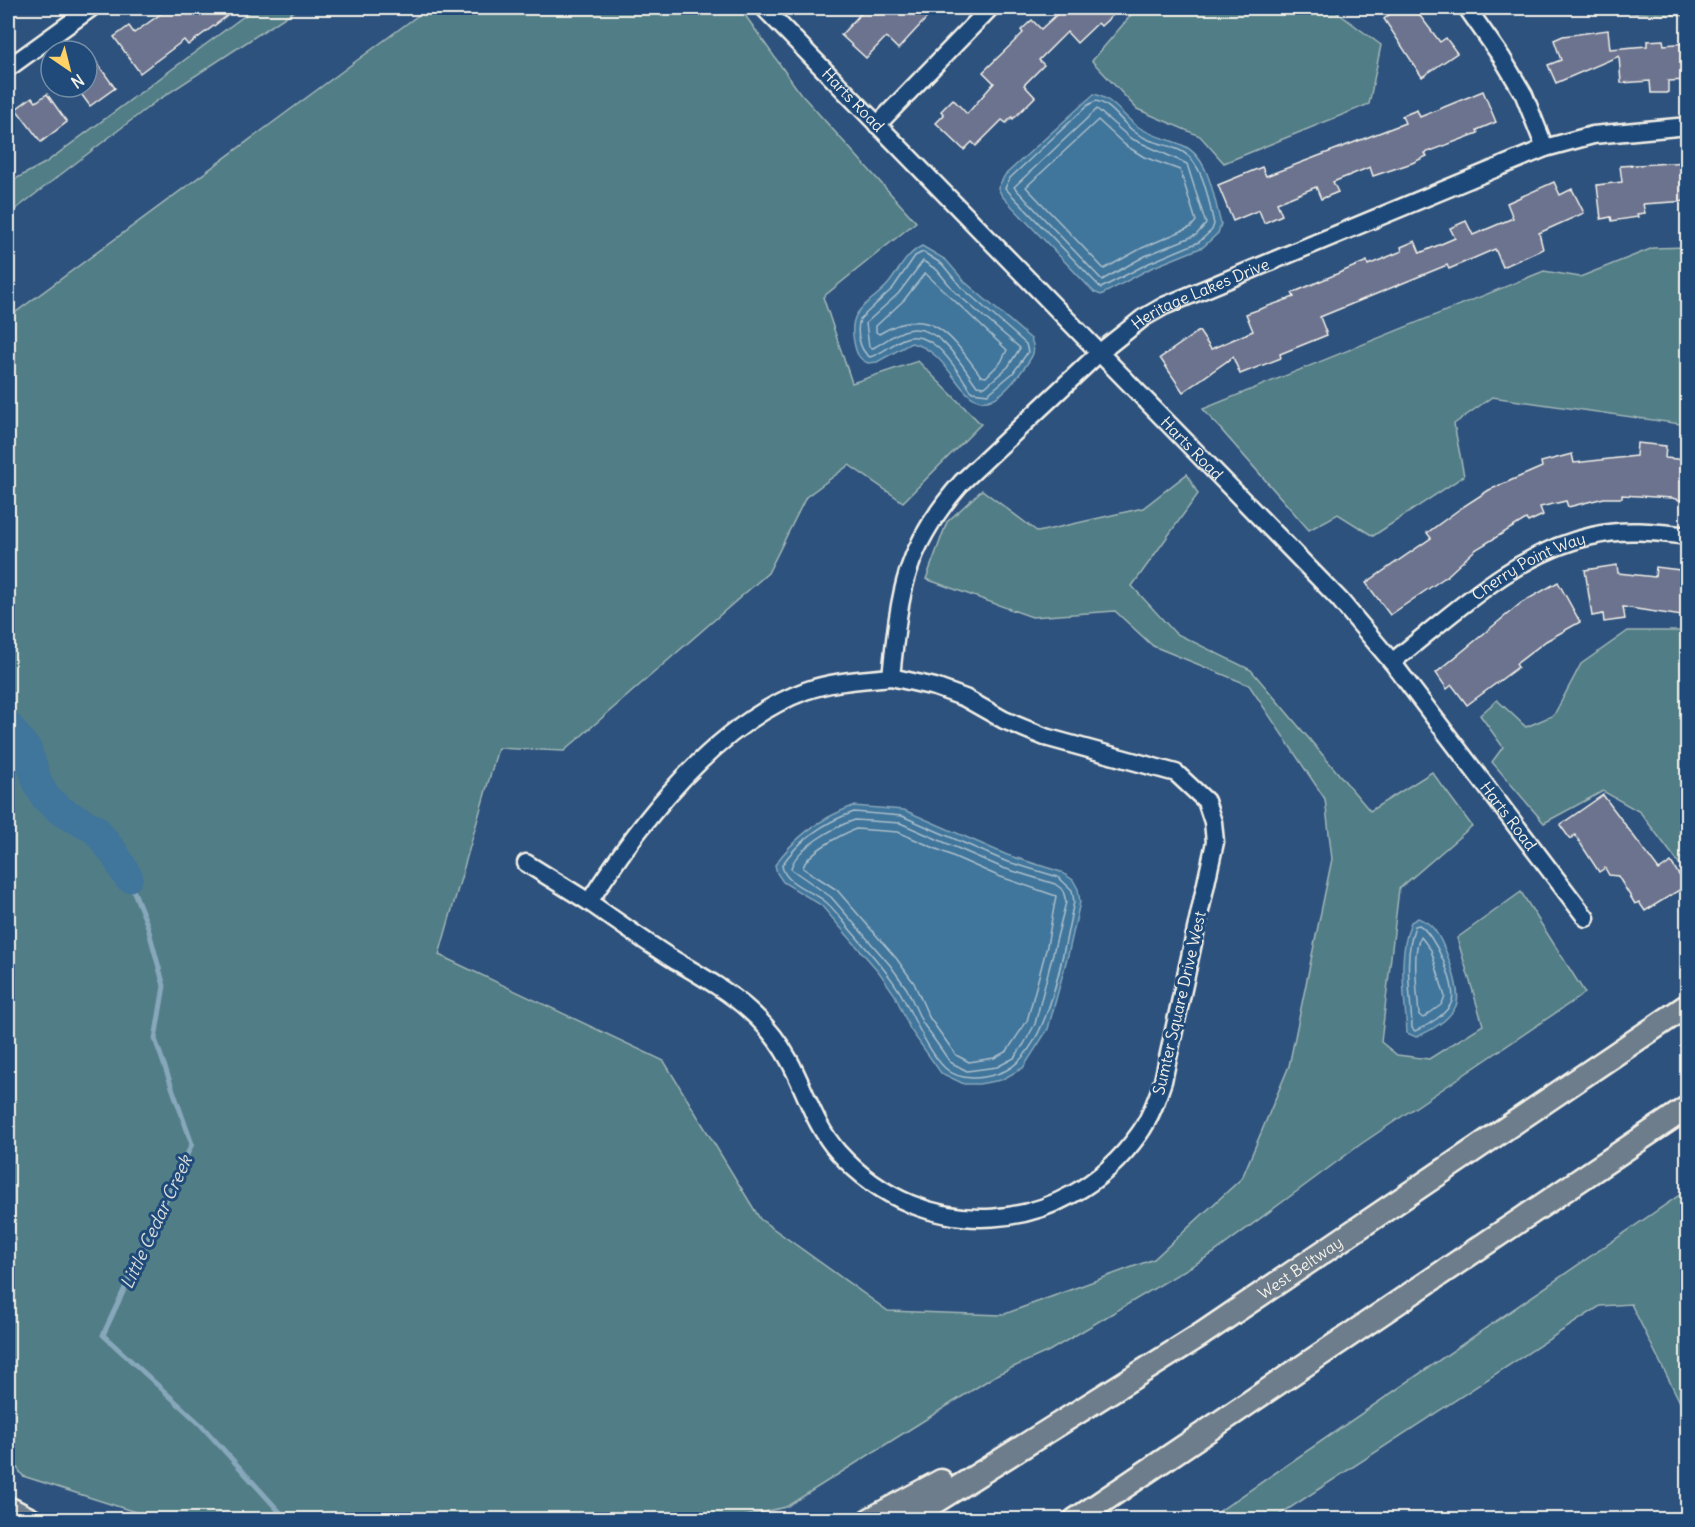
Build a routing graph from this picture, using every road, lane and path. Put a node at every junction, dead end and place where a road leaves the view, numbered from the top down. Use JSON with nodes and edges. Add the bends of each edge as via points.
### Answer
{"nodes":[{"id":1,"x":91,"y":8,"type":"edge"},
{"id":2,"x":764,"y":8,"type":"edge"},
{"id":3,"x":990,"y":8,"type":"edge"},
{"id":4,"x":1467,"y":8,"type":"edge"},
{"id":5,"x":8,"y":68,"type":"edge"},
{"id":6,"x":878,"y":125,"type":"junction"},
{"id":7,"x":1688,"y":126,"type":"edge"},
{"id":8,"x":1545,"y":148,"type":"junction"},
{"id":9,"x":1100,"y":353,"type":"junction"},
{"id":10,"x":1688,"y":536,"type":"edge"},
{"id":11,"x":1392,"y":662,"type":"junction"},
{"id":12,"x":891,"y":677,"type":"junction"},
{"id":13,"x":526,"y":863,"type":"dead end"},
{"id":14,"x":589,"y":902,"type":"junction"},
{"id":15,"x":1586,"y":918,"type":"dead end"},
{"id":16,"x":1688,"y":1005,"type":"edge"},
{"id":17,"x":1688,"y":1107,"type":"edge"},
{"id":18,"x":1199,"y":1336,"type":"junction"},
{"id":19,"x":8,"y":1508,"type":"edge"},
{"id":20,"x":32,"y":1520,"type":"edge"},
{"id":21,"x":869,"y":1520,"type":"edge"},
{"id":22,"x":906,"y":1520,"type":"edge"},
{"id":23,"x":1076,"y":1520,"type":"edge"}],
"edges":[{"from":1,"to":5,"type":"street"},
{"from":2,"to":6,"type":"street","name":"Harts Road"},
{"from":3,"to":6,"type":"street"},
{"from":4,"to":8,"type":"street","via":[[1524,95]]},
{"from":6,"to":9,"type":"street","name":"Harts Road"},
{"from":7,"to":8,"type":"street","name":"Heritage Lakes Drive","via":[[1593,135]]},
{"from":8,"to":9,"type":"street","name":"Heritage Lakes Drive","via":[[1164,306]]},
{"from":9,"to":11,"type":"street","name":"Harts Road","via":[[1339,599]]},
{"from":9,"to":12,"type":"street","name":"Heritage Lakes Drive","via":[[962,482],[927,528],[906,573]]},
{"from":10,"to":11,"type":"street","name":"Cherry Point Way","via":[[1625,532],[1564,543],[1501,576]]},
{"from":11,"to":15,"type":"street","name":"Harts Road"},
{"from":12,"to":14,"type":"street","name":"Sumter Square Drive West","via":[[838,682],[807,690],[771,705],[743,723],[639,828]]},
{"from":12,"to":14,"type":"street","name":"Sumter Square Drive West","via":[[965,698],[1045,737],[1176,772],[1206,801],[1215,842],[1163,1081],[1155,1106],[1139,1134],[1117,1161],[1089,1185],[1060,1203],[1027,1214],[993,1218],[956,1217],[921,1209],[892,1196],[837,1151],[820,1127],[790,1060],[774,1035],[727,993]]},
{"from":13,"to":14,"type":"street","name":"Sumter Square Drive West"},
{"from":16,"to":18,"type":"highway","name":"West Beltway"},
{"from":17,"to":23,"type":"highway"},
{"from":18,"to":21,"type":"highway"},
{"from":18,"to":22,"type":"highway","name":"West Beltway"},
{"from":19,"to":20,"type":"highway"}]}
